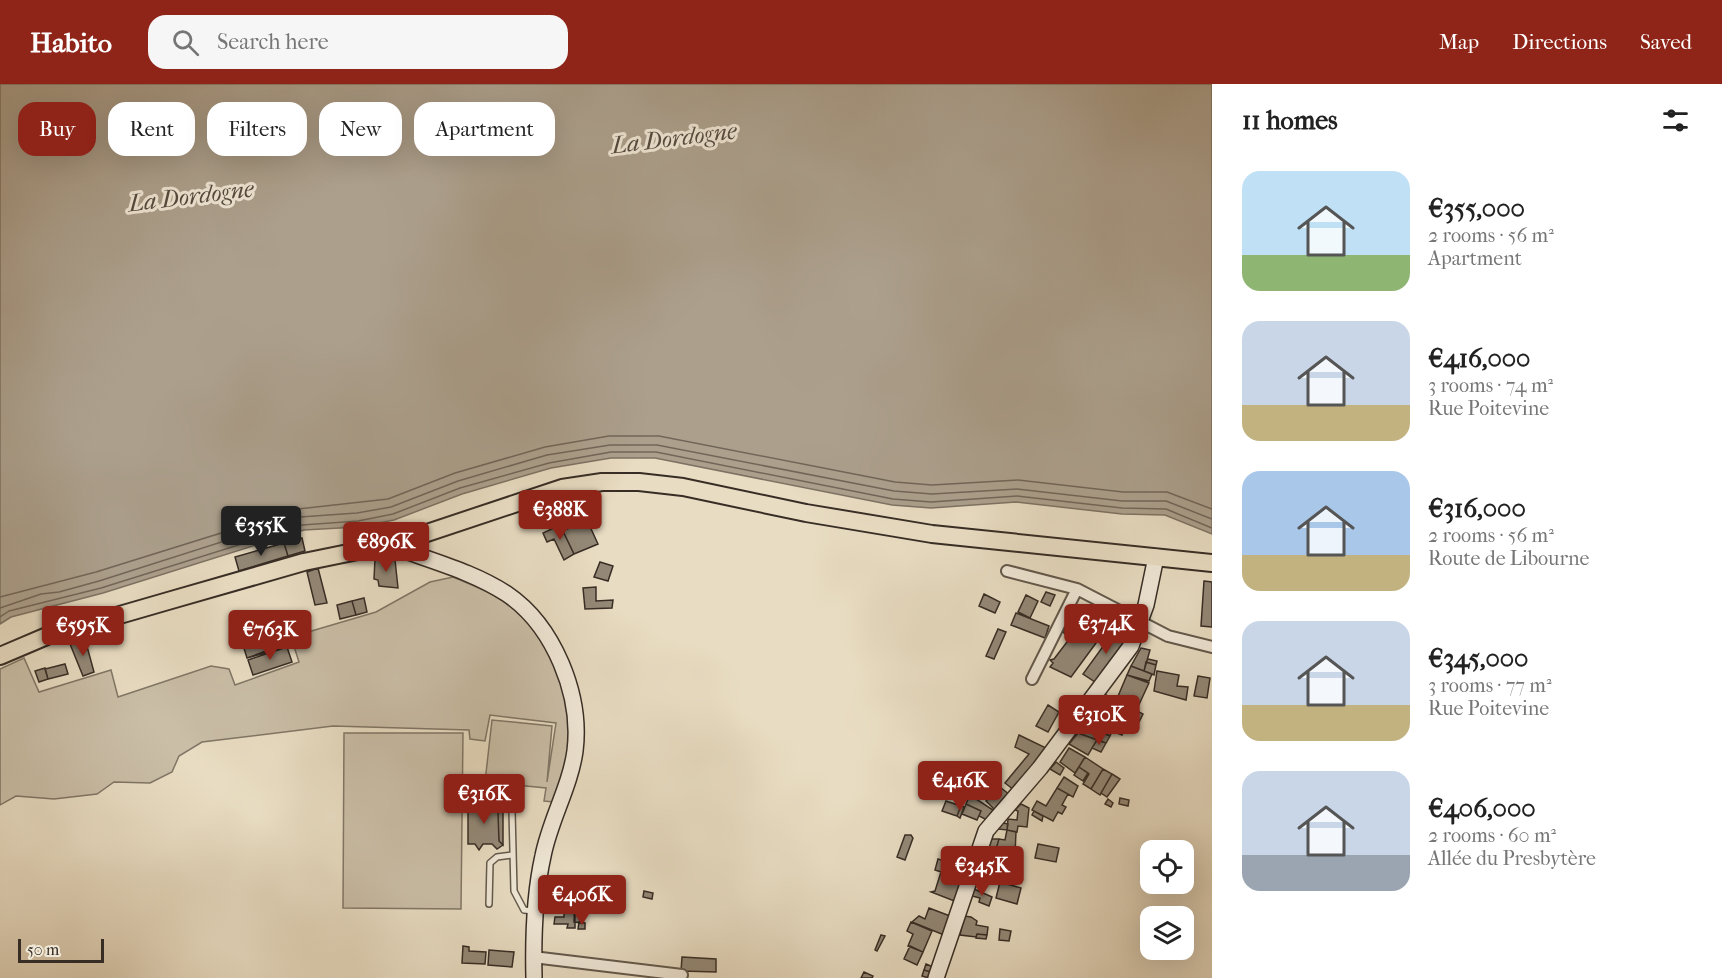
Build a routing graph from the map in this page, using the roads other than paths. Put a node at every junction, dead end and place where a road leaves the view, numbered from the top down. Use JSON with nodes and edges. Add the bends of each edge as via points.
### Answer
{"nodes":[{"id":1,"x":397,"y":543,"type":"junction"},
{"id":2,"x":1156,"y":558,"type":"junction"},
{"id":3,"x":1212,"y":563,"type":"edge"},
{"id":4,"x":1007,"y":571,"type":"dead end"},
{"id":5,"x":1077,"y":589,"type":"junction"},
{"id":6,"x":1141,"y":624,"type":"junction"},
{"id":7,"x":1212,"y":647,"type":"edge"},
{"id":8,"x":0,"y":656,"type":"edge"},
{"id":9,"x":1032,"y":679,"type":"dead end"},
{"id":10,"x":512,"y":811,"type":"dead end"},
{"id":11,"x":512,"y":855,"type":"junction"},
{"id":12,"x":489,"y":904,"type":"dead end"},
{"id":13,"x":535,"y":911,"type":"junction"},
{"id":14,"x":534,"y":957,"type":"junction"},
{"id":15,"x":682,"y":975,"type":"dead end"},
{"id":16,"x":534,"y":978,"type":"edge"},
{"id":17,"x":936,"y":978,"type":"edge"}],
"edges":[{"from":1,"to":2,"type":"main road","via":[[562,488],[639,482],[932,534]]},
{"from":1,"to":8,"type":"main road","via":[[270,571],[47,636]]},
{"from":1,"to":13,"type":"street","via":[[403,550],[470,574],[508,595],[537,622],[564,672],[573,708],[575,751],[543,854]]},
{"from":2,"to":3,"type":"main road"},
{"from":2,"to":6,"type":"street"},
{"from":4,"to":5,"type":"street"},
{"from":5,"to":6,"type":"street"},
{"from":5,"to":9,"type":"street"},
{"from":6,"to":7,"type":"street","via":[[1168,636]]},
{"from":6,"to":17,"type":"street","via":[[1131,646],[1047,759],[986,831]]},
{"from":10,"to":11,"type":"lane"},
{"from":11,"to":12,"type":"lane","via":[[497,857],[490,863]]},
{"from":11,"to":13,"type":"lane","via":[[518,903],[524,910]]},
{"from":13,"to":14,"type":"street"},
{"from":14,"to":15,"type":"street"},
{"from":14,"to":16,"type":"street"}]}
